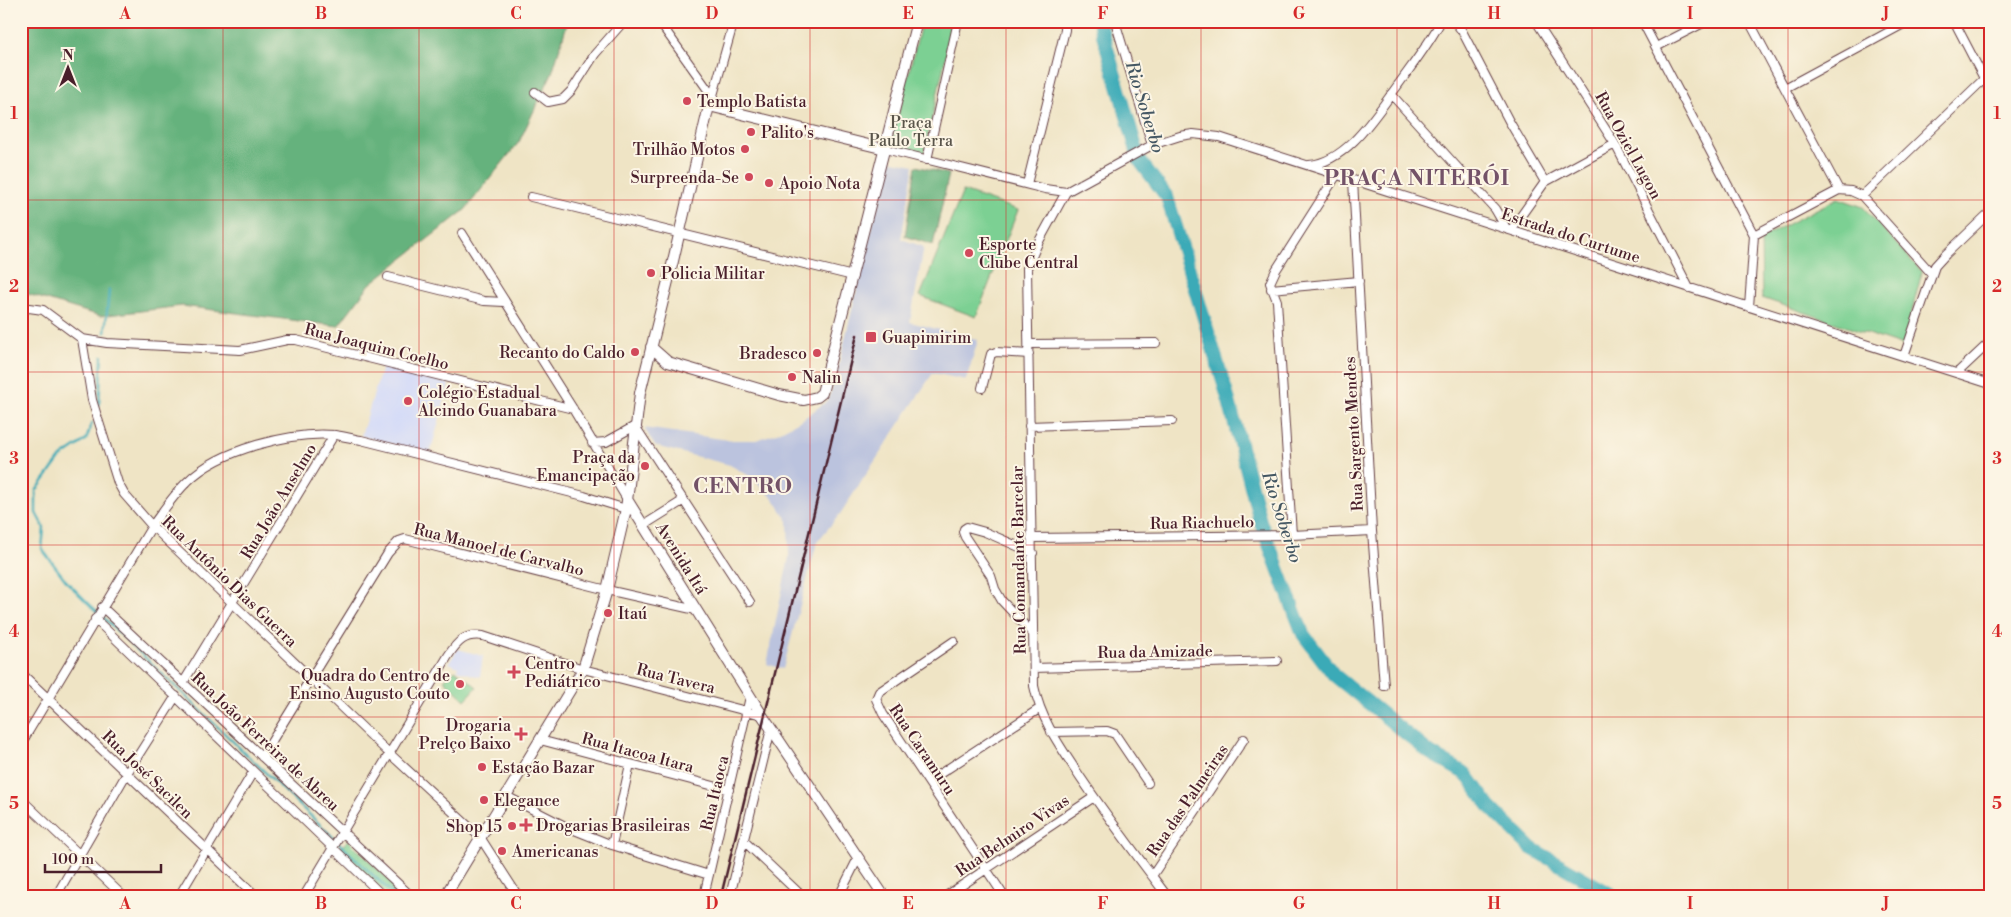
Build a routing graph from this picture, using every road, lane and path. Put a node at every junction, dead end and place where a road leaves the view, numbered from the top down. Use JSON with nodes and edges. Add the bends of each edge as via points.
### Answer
{"nodes":[{"id":1,"x":624,"y":21,"type":"edge"},
{"id":2,"x":661,"y":21,"type":"edge"},
{"id":3,"x":734,"y":21,"type":"edge"},
{"id":4,"x":958,"y":21,"type":"edge"},
{"id":5,"x":1065,"y":21,"type":"edge"},
{"id":6,"x":1115,"y":21,"type":"edge"},
{"id":7,"x":1441,"y":21,"type":"edge"},
{"id":8,"x":1454,"y":21,"type":"edge"},
{"id":9,"x":1536,"y":21,"type":"edge"},
{"id":10,"x":1642,"y":21,"type":"edge"},
{"id":11,"x":1707,"y":21,"type":"edge"},
{"id":12,"x":1749,"y":21,"type":"edge"},
{"id":13,"x":1910,"y":21,"type":"edge"},
{"id":14,"x":1954,"y":21,"type":"edge"},
{"id":15,"x":914,"y":22,"type":"edge"},
{"id":16,"x":1656,"y":47,"type":"junction"},
{"id":17,"x":1984,"y":79,"type":"junction"},
{"id":18,"x":1786,"y":88,"type":"junction"},
{"id":19,"x":1990,"y":90,"type":"edge"},
{"id":20,"x":535,"y":92,"type":"dead end"},
{"id":21,"x":1391,"y":94,"type":"junction"},
{"id":22,"x":711,"y":101,"type":"junction"},
{"id":23,"x":1615,"y":144,"type":"junction"},
{"id":24,"x":1152,"y":145,"type":"junction"},
{"id":25,"x":885,"y":149,"type":"junction"},
{"id":26,"x":927,"y":160,"type":"junction"},
{"id":27,"x":1322,"y":162,"type":"junction"},
{"id":28,"x":1306,"y":165,"type":"junction"},
{"id":29,"x":1324,"y":171,"type":"junction"},
{"id":30,"x":1336,"y":176,"type":"junction"},
{"id":31,"x":1353,"y":180,"type":"junction"},
{"id":32,"x":1544,"y":182,"type":"junction"},
{"id":33,"x":1028,"y":184,"type":"junction"},
{"id":34,"x":1839,"y":190,"type":"junction"},
{"id":35,"x":1066,"y":192,"type":"junction"},
{"id":36,"x":1862,"y":196,"type":"junction"},
{"id":37,"x":531,"y":197,"type":"dead end"},
{"id":38,"x":1990,"y":212,"type":"edge"},
{"id":39,"x":1508,"y":229,"type":"junction"},
{"id":40,"x":680,"y":232,"type":"junction"},
{"id":41,"x":462,"y":233,"type":"dead end"},
{"id":42,"x":1754,"y":234,"type":"junction"},
{"id":43,"x":1932,"y":274,"type":"junction"},
{"id":44,"x":853,"y":276,"type":"junction"},
{"id":45,"x":388,"y":277,"type":"dead end"},
{"id":46,"x":1359,"y":281,"type":"junction"},
{"id":47,"x":1689,"y":288,"type":"junction"},
{"id":48,"x":1271,"y":290,"type":"junction"},
{"id":49,"x":504,"y":302,"type":"junction"},
{"id":50,"x":1749,"y":307,"type":"junction"},
{"id":51,"x":21,"y":309,"type":"edge"},
{"id":52,"x":82,"y":339,"type":"junction"},
{"id":53,"x":1990,"y":342,"type":"edge"},
{"id":54,"x":1156,"y":343,"type":"dead end"},
{"id":55,"x":1029,"y":344,"type":"junction"},
{"id":56,"x":651,"y":348,"type":"junction"},
{"id":57,"x":1029,"y":354,"type":"junction"},
{"id":58,"x":1904,"y":356,"type":"junction"},
{"id":59,"x":668,"y":362,"type":"junction"},
{"id":60,"x":647,"y":366,"type":"junction"},
{"id":61,"x":1957,"y":373,"type":"junction"},
{"id":62,"x":1990,"y":384,"type":"edge"},
{"id":63,"x":982,"y":388,"type":"dead end"},
{"id":64,"x":572,"y":409,"type":"junction"},
{"id":65,"x":1172,"y":422,"type":"dead end"},
{"id":66,"x":635,"y":426,"type":"junction"},
{"id":67,"x":1029,"y":426,"type":"junction"},
{"id":68,"x":334,"y":435,"type":"junction"},
{"id":69,"x":606,"y":442,"type":"junction"},
{"id":70,"x":592,"y":443,"type":"junction"},
{"id":71,"x":600,"y":456,"type":"junction"},
{"id":72,"x":619,"y":488,"type":"junction"},
{"id":73,"x":684,"y":500,"type":"junction"},
{"id":74,"x":608,"y":503,"type":"junction"},
{"id":75,"x":627,"y":505,"type":"junction"},
{"id":76,"x":644,"y":525,"type":"junction"},
{"id":77,"x":152,"y":526,"type":"junction"},
{"id":78,"x":1372,"y":531,"type":"junction"},
{"id":79,"x":1292,"y":534,"type":"junction"},
{"id":80,"x":1031,"y":538,"type":"junction"},
{"id":81,"x":1033,"y":553,"type":"junction"},
{"id":82,"x":607,"y":590,"type":"junction"},
{"id":83,"x":233,"y":602,"type":"junction"},
{"id":84,"x":750,"y":602,"type":"dead end"},
{"id":85,"x":102,"y":607,"type":"junction"},
{"id":86,"x":696,"y":610,"type":"junction"},
{"id":87,"x":95,"y":619,"type":"junction"},
{"id":88,"x":1033,"y":634,"type":"junction"},
{"id":89,"x":954,"y":640,"type":"dead end"},
{"id":90,"x":1277,"y":662,"type":"dead end"},
{"id":91,"x":583,"y":668,"type":"junction"},
{"id":92,"x":1034,"y":668,"type":"junction"},
{"id":93,"x":21,"y":673,"type":"edge"},
{"id":94,"x":310,"y":678,"type":"junction"},
{"id":95,"x":183,"y":683,"type":"junction"},
{"id":96,"x":1384,"y":686,"type":"dead end"},
{"id":97,"x":176,"y":696,"type":"junction"},
{"id":98,"x":750,"y":697,"type":"junction"},
{"id":99,"x":49,"y":699,"type":"junction"},
{"id":100,"x":1039,"y":709,"type":"junction"},
{"id":101,"x":748,"y":711,"type":"junction"},
{"id":102,"x":762,"y":715,"type":"junction"},
{"id":103,"x":771,"y":729,"type":"junction"},
{"id":104,"x":1051,"y":732,"type":"junction"},
{"id":105,"x":1244,"y":739,"type":"dead end"},
{"id":106,"x":540,"y":740,"type":"junction"},
{"id":107,"x":21,"y":744,"type":"edge"},
{"id":108,"x":389,"y":754,"type":"junction"},
{"id":109,"x":262,"y":757,"type":"junction"},
{"id":110,"x":630,"y":764,"type":"junction"},
{"id":111,"x":253,"y":772,"type":"junction"},
{"id":112,"x":127,"y":773,"type":"junction"},
{"id":113,"x":929,"y":781,"type":"junction"},
{"id":114,"x":1148,"y":783,"type":"dead end"},
{"id":115,"x":729,"y":790,"type":"junction"},
{"id":116,"x":506,"y":796,"type":"junction"},
{"id":117,"x":1094,"y":797,"type":"junction"},
{"id":118,"x":21,"y":799,"type":"edge"},
{"id":119,"x":343,"y":833,"type":"junction"},
{"id":120,"x":480,"y":837,"type":"junction"},
{"id":121,"x":744,"y":841,"type":"junction"},
{"id":122,"x":612,"y":845,"type":"junction"},
{"id":123,"x":334,"y":846,"type":"junction"},
{"id":124,"x":206,"y":849,"type":"junction"},
{"id":125,"x":80,"y":856,"type":"junction"},
{"id":126,"x":858,"y":858,"type":"junction"},
{"id":127,"x":985,"y":869,"type":"junction"},
{"id":128,"x":709,"y":875,"type":"junction"},
{"id":129,"x":1152,"y":876,"type":"junction"},
{"id":130,"x":56,"y":896,"type":"edge"},
{"id":131,"x":123,"y":896,"type":"edge"},
{"id":132,"x":179,"y":896,"type":"edge"},
{"id":133,"x":256,"y":896,"type":"edge"},
{"id":134,"x":304,"y":896,"type":"edge"},
{"id":135,"x":383,"y":896,"type":"edge"},
{"id":136,"x":411,"y":896,"type":"edge"},
{"id":137,"x":445,"y":896,"type":"edge"},
{"id":138,"x":518,"y":896,"type":"edge"},
{"id":139,"x":704,"y":896,"type":"edge"},
{"id":140,"x":730,"y":896,"type":"edge"},
{"id":141,"x":802,"y":896,"type":"edge"},
{"id":142,"x":839,"y":896,"type":"edge"},
{"id":143,"x":884,"y":896,"type":"edge"},
{"id":144,"x":946,"y":896,"type":"edge"},
{"id":145,"x":1004,"y":896,"type":"edge"},
{"id":146,"x":1167,"y":896,"type":"edge"}],
"edges":[{"from":1,"to":20,"type":"street","via":[[595,54],[563,99],[548,102]]},
{"from":2,"to":22,"type":"street"},
{"from":3,"to":22,"type":"street"},
{"from":4,"to":26,"type":"street"},
{"from":5,"to":33,"type":"street"},
{"from":6,"to":24,"type":"street"},
{"from":7,"to":21,"type":"street"},
{"from":8,"to":32,"type":"street"},
{"from":9,"to":23,"type":"street","name":"Rua Oziel Lugon"},
{"from":10,"to":16,"type":"street"},
{"from":11,"to":16,"type":"street"},
{"from":12,"to":18,"type":"street"},
{"from":13,"to":18,"type":"street"},
{"from":14,"to":17,"type":"street"},
{"from":15,"to":25,"type":"main road"},
{"from":16,"to":42,"type":"street"},
{"from":17,"to":19,"type":"street"},
{"from":17,"to":36,"type":"street"},
{"from":18,"to":34,"type":"street"},
{"from":21,"to":27,"type":"street","via":[[1354,141]]},
{"from":21,"to":39,"type":"street","via":[[1495,209]]},
{"from":22,"to":25,"type":"main road"},
{"from":22,"to":40,"type":"main road"},
{"from":23,"to":32,"type":"street"},
{"from":23,"to":47,"type":"street","name":"Rua Oziel Lugon"},
{"from":24,"to":28,"type":"street","name":"Estrada do Curtume","via":[[1180,136],[1206,135]]},
{"from":24,"to":35,"type":"street","name":"Estrada do Curtume"},
{"from":25,"to":26,"type":"street"},
{"from":25,"to":44,"type":"main road"},
{"from":26,"to":33,"type":"street"},
{"from":27,"to":28,"type":"street"},
{"from":27,"to":29,"type":"street"},
{"from":28,"to":29,"type":"street","name":"Estrada do Curtume"},
{"from":29,"to":30,"type":"street","name":"Estrada do Curtume"},
{"from":30,"to":31,"type":"street","name":"Estrada do Curtume"},
{"from":30,"to":48,"type":"street","via":[[1276,270],[1270,283]]},
{"from":31,"to":39,"type":"street","name":"Estrada do Curtume"},
{"from":31,"to":46,"type":"street","name":"Rua Sargento Mendes"},
{"from":32,"to":39,"type":"street"},
{"from":33,"to":35,"type":"street"},
{"from":34,"to":36,"type":"street"},
{"from":34,"to":42,"type":"street"},
{"from":35,"to":55,"type":"street","name":"Rua Comandante Barcelar","via":[[1027,268]]},
{"from":36,"to":43,"type":"street"},
{"from":37,"to":40,"type":"street"},
{"from":38,"to":43,"type":"street","via":[[1939,260]]},
{"from":39,"to":47,"type":"street","name":"Estrada do Curtume"},
{"from":40,"to":44,"type":"street"},
{"from":40,"to":56,"type":"main road"},
{"from":41,"to":49,"type":"street","name":"Avenida Itá"},
{"from":42,"to":50,"type":"street"},
{"from":43,"to":58,"type":"street"},
{"from":44,"to":59,"type":"main road","via":[[822,393],[811,400],[795,399]]},
{"from":45,"to":49,"type":"street","via":[[484,302]]},
{"from":46,"to":48,"type":"street"},
{"from":46,"to":78,"type":"street","name":"Rua Sargento Mendes"},
{"from":47,"to":50,"type":"street","name":"Estrada do Curtume"},
{"from":48,"to":79,"type":"street","via":[[1277,301]]},
{"from":49,"to":64,"type":"street","name":"Avenida Itá"},
{"from":50,"to":58,"type":"street","name":"Estrada do Curtume"},
{"from":51,"to":52,"type":"street","via":[[36,308],[47,312]]},
{"from":52,"to":64,"type":"street","name":"Rua Joaquim Coelho","via":[[240,350],[296,340]]},
{"from":52,"to":77,"type":"street","name":"Rua Antônio Dias Guerra","via":[[92,400],[118,483]]},
{"from":53,"to":61,"type":"street"},
{"from":54,"to":55,"type":"street"},
{"from":55,"to":57,"type":"street","name":"Rua Comandante Barcelar"},
{"from":56,"to":59,"type":"main road"},
{"from":56,"to":60,"type":"main road"},
{"from":57,"to":63,"type":"street","via":[[991,354]]},
{"from":57,"to":67,"type":"street","name":"Rua Comandante Barcelar"},
{"from":58,"to":61,"type":"street","name":"Estrada do Curtume"},
{"from":59,"to":60,"type":"main road"},
{"from":60,"to":66,"type":"main road"},
{"from":61,"to":62,"type":"street","name":"Estrada do Curtume"},
{"from":64,"to":70,"type":"street","name":"Avenida Itá"},
{"from":65,"to":67,"type":"street"},
{"from":66,"to":69,"type":"street"},
{"from":66,"to":73,"type":"street"},
{"from":66,"to":75,"type":"main road"},
{"from":67,"to":80,"type":"street","name":"Rua Comandante Barcelar"},
{"from":68,"to":74,"type":"street"},
{"from":68,"to":77,"type":"street","via":[[261,444],[219,460],[188,480]]},
{"from":68,"to":83,"type":"street","name":"Rua João Anselmo"},
{"from":69,"to":70,"type":"street"},
{"from":69,"to":71,"type":"street"},
{"from":70,"to":71,"type":"street","name":"Avenida Itá"},
{"from":71,"to":72,"type":"street","name":"Avenida Itá"},
{"from":72,"to":74,"type":"street","via":[[618,499]]},
{"from":72,"to":75,"type":"street","name":"Avenida Itá"},
{"from":73,"to":76,"type":"street"},
{"from":73,"to":84,"type":"street"},
{"from":74,"to":75,"type":"street"},
{"from":75,"to":76,"type":"main road","name":"Avenida Itá"},
{"from":75,"to":82,"type":"main road"},
{"from":76,"to":86,"type":"main road","name":"Avenida Itá"},
{"from":77,"to":83,"type":"street","name":"Rua Antônio Dias Guerra"},
{"from":77,"to":85,"type":"street"},
{"from":78,"to":79,"type":"street","name":"Rua Riachuelo"},
{"from":78,"to":96,"type":"street","name":"Rua Sargento Mendes"},
{"from":79,"to":80,"type":"street","name":"Rua Riachuelo"},
{"from":80,"to":81,"type":"street","name":"Rua Comandante Barcelar"},
{"from":81,"to":88,"type":"street","name":"Rua Comandante Barcelar"},
{"from":81,"to":88,"type":"street","via":[[985,532],[967,527],[963,532],[992,576],[1002,601]]},
{"from":82,"to":86,"type":"street"},
{"from":82,"to":91,"type":"main road"},
{"from":82,"to":94,"type":"street","name":"Rua Manoel de Carvalho","via":[[406,538],[388,553]]},
{"from":83,"to":94,"type":"street","name":"Rua Antônio Dias Guerra"},
{"from":83,"to":95,"type":"street","name":"Rua João Anselmo"},
{"from":85,"to":87,"type":"street"},
{"from":85,"to":95,"type":"street","name":"Rua João Ferreira de Abreu"},
{"from":86,"to":98,"type":"main road","name":"Avenida Itá"},
{"from":87,"to":97,"type":"street","name":"Rua João Ferreira de Abreu"},
{"from":87,"to":99,"type":"street"},
{"from":88,"to":92,"type":"street","name":"Rua Comandante Barcelar"},
{"from":89,"to":113,"type":"street","name":"Rua Caramuru","via":[[879,692],[876,699]]},
{"from":90,"to":92,"type":"street","name":"Rua da Amizade"},
{"from":91,"to":101,"type":"street","name":"Rua Tavera"},
{"from":91,"to":106,"type":"main road"},
{"from":91,"to":108,"type":"street","name":"Rua Tavera","via":[[483,636],[465,637],[455,645]]},
{"from":92,"to":100,"type":"street","name":"Rua Comandante Barcelar"},
{"from":93,"to":99,"type":"street","name":"Rua José Sacilen"},
{"from":94,"to":108,"type":"street","name":"Rua Antônio Dias Guerra"},
{"from":94,"to":109,"type":"street","name":"Rua Manoel de Carvalho"},
{"from":95,"to":109,"type":"street","name":"Rua João Ferreira de Abreu"},
{"from":97,"to":111,"type":"street","name":"Rua João Ferreira de Abreu"},
{"from":97,"to":112,"type":"street"},
{"from":98,"to":101,"type":"street","name":"Rua Itaoca"},
{"from":98,"to":102,"type":"main road","name":"Avenida Itá"},
{"from":99,"to":107,"type":"street"},
{"from":99,"to":112,"type":"street","name":"Rua José Sacilen"},
{"from":100,"to":104,"type":"street","name":"Rua Comandante Barcelar"},
{"from":100,"to":113,"type":"street"},
{"from":101,"to":102,"type":"street","name":"Rua Tavera"},
{"from":101,"to":115,"type":"street","name":"Rua Itaoca"},
{"from":102,"to":103,"type":"main road","name":"Avenida Itá"},
{"from":103,"to":121,"type":"street"},
{"from":103,"to":126,"type":"main road","name":"Avenida Itá"},
{"from":104,"to":114,"type":"street","via":[[1107,731],[1115,734]]},
{"from":104,"to":117,"type":"street","name":"Rua Comandante Barcelar"},
{"from":105,"to":129,"type":"street","name":"Rua das Palmeiras"},
{"from":106,"to":110,"type":"street","name":"Rua Itacoa Itara"},
{"from":106,"to":116,"type":"main road"},
{"from":108,"to":119,"type":"street","name":"Rua Tavera"},
{"from":108,"to":120,"type":"street","name":"Rua Antônio Dias Guerra"},
{"from":109,"to":119,"type":"street","name":"Rua João Ferreira de Abreu"},
{"from":110,"to":115,"type":"street","name":"Rua Itacoa Itara"},
{"from":110,"to":122,"type":"street"},
{"from":111,"to":123,"type":"street","name":"Rua João Ferreira de Abreu"},
{"from":111,"to":124,"type":"street"},
{"from":112,"to":124,"type":"street","name":"Rua José Sacilen"},
{"from":112,"to":125,"type":"street"},
{"from":113,"to":127,"type":"street","name":"Rua Caramuru"},
{"from":115,"to":128,"type":"street","name":"Rua Itaoca"},
{"from":116,"to":120,"type":"main road"},
{"from":116,"to":122,"type":"street","via":[[567,827]]},
{"from":117,"to":127,"type":"street","name":"Rua Belmiro Vivas"},
{"from":117,"to":129,"type":"street","name":"Rua Comandante Barcelar"},
{"from":118,"to":125,"type":"street"},
{"from":119,"to":123,"type":"street","name":"Rua Tavera"},
{"from":119,"to":136,"type":"street","name":"Rua João Ferreira de Abreu"},
{"from":120,"to":137,"type":"main road"},
{"from":120,"to":138,"type":"street","name":"Rua Antônio Dias Guerra"},
{"from":121,"to":140,"type":"street"},
{"from":121,"to":141,"type":"street"},
{"from":122,"to":128,"type":"street"},
{"from":123,"to":134,"type":"street","name":"Rua Tavera"},
{"from":123,"to":135,"type":"street","name":"Rua João Ferreira de Abreu"},
{"from":124,"to":132,"type":"street"},
{"from":124,"to":133,"type":"street","name":"Rua José Sacilen"},
{"from":125,"to":130,"type":"street"},
{"from":125,"to":131,"type":"street"},
{"from":126,"to":142,"type":"street"},
{"from":126,"to":143,"type":"main road","name":"Avenida Itá"},
{"from":127,"to":144,"type":"street","name":"Rua Belmiro Vivas"},
{"from":127,"to":145,"type":"street","name":"Rua Caramuru"},
{"from":128,"to":139,"type":"street","name":"Rua Itaoca"},
{"from":129,"to":146,"type":"street","name":"Rua Comandante Barcelar"}]}
